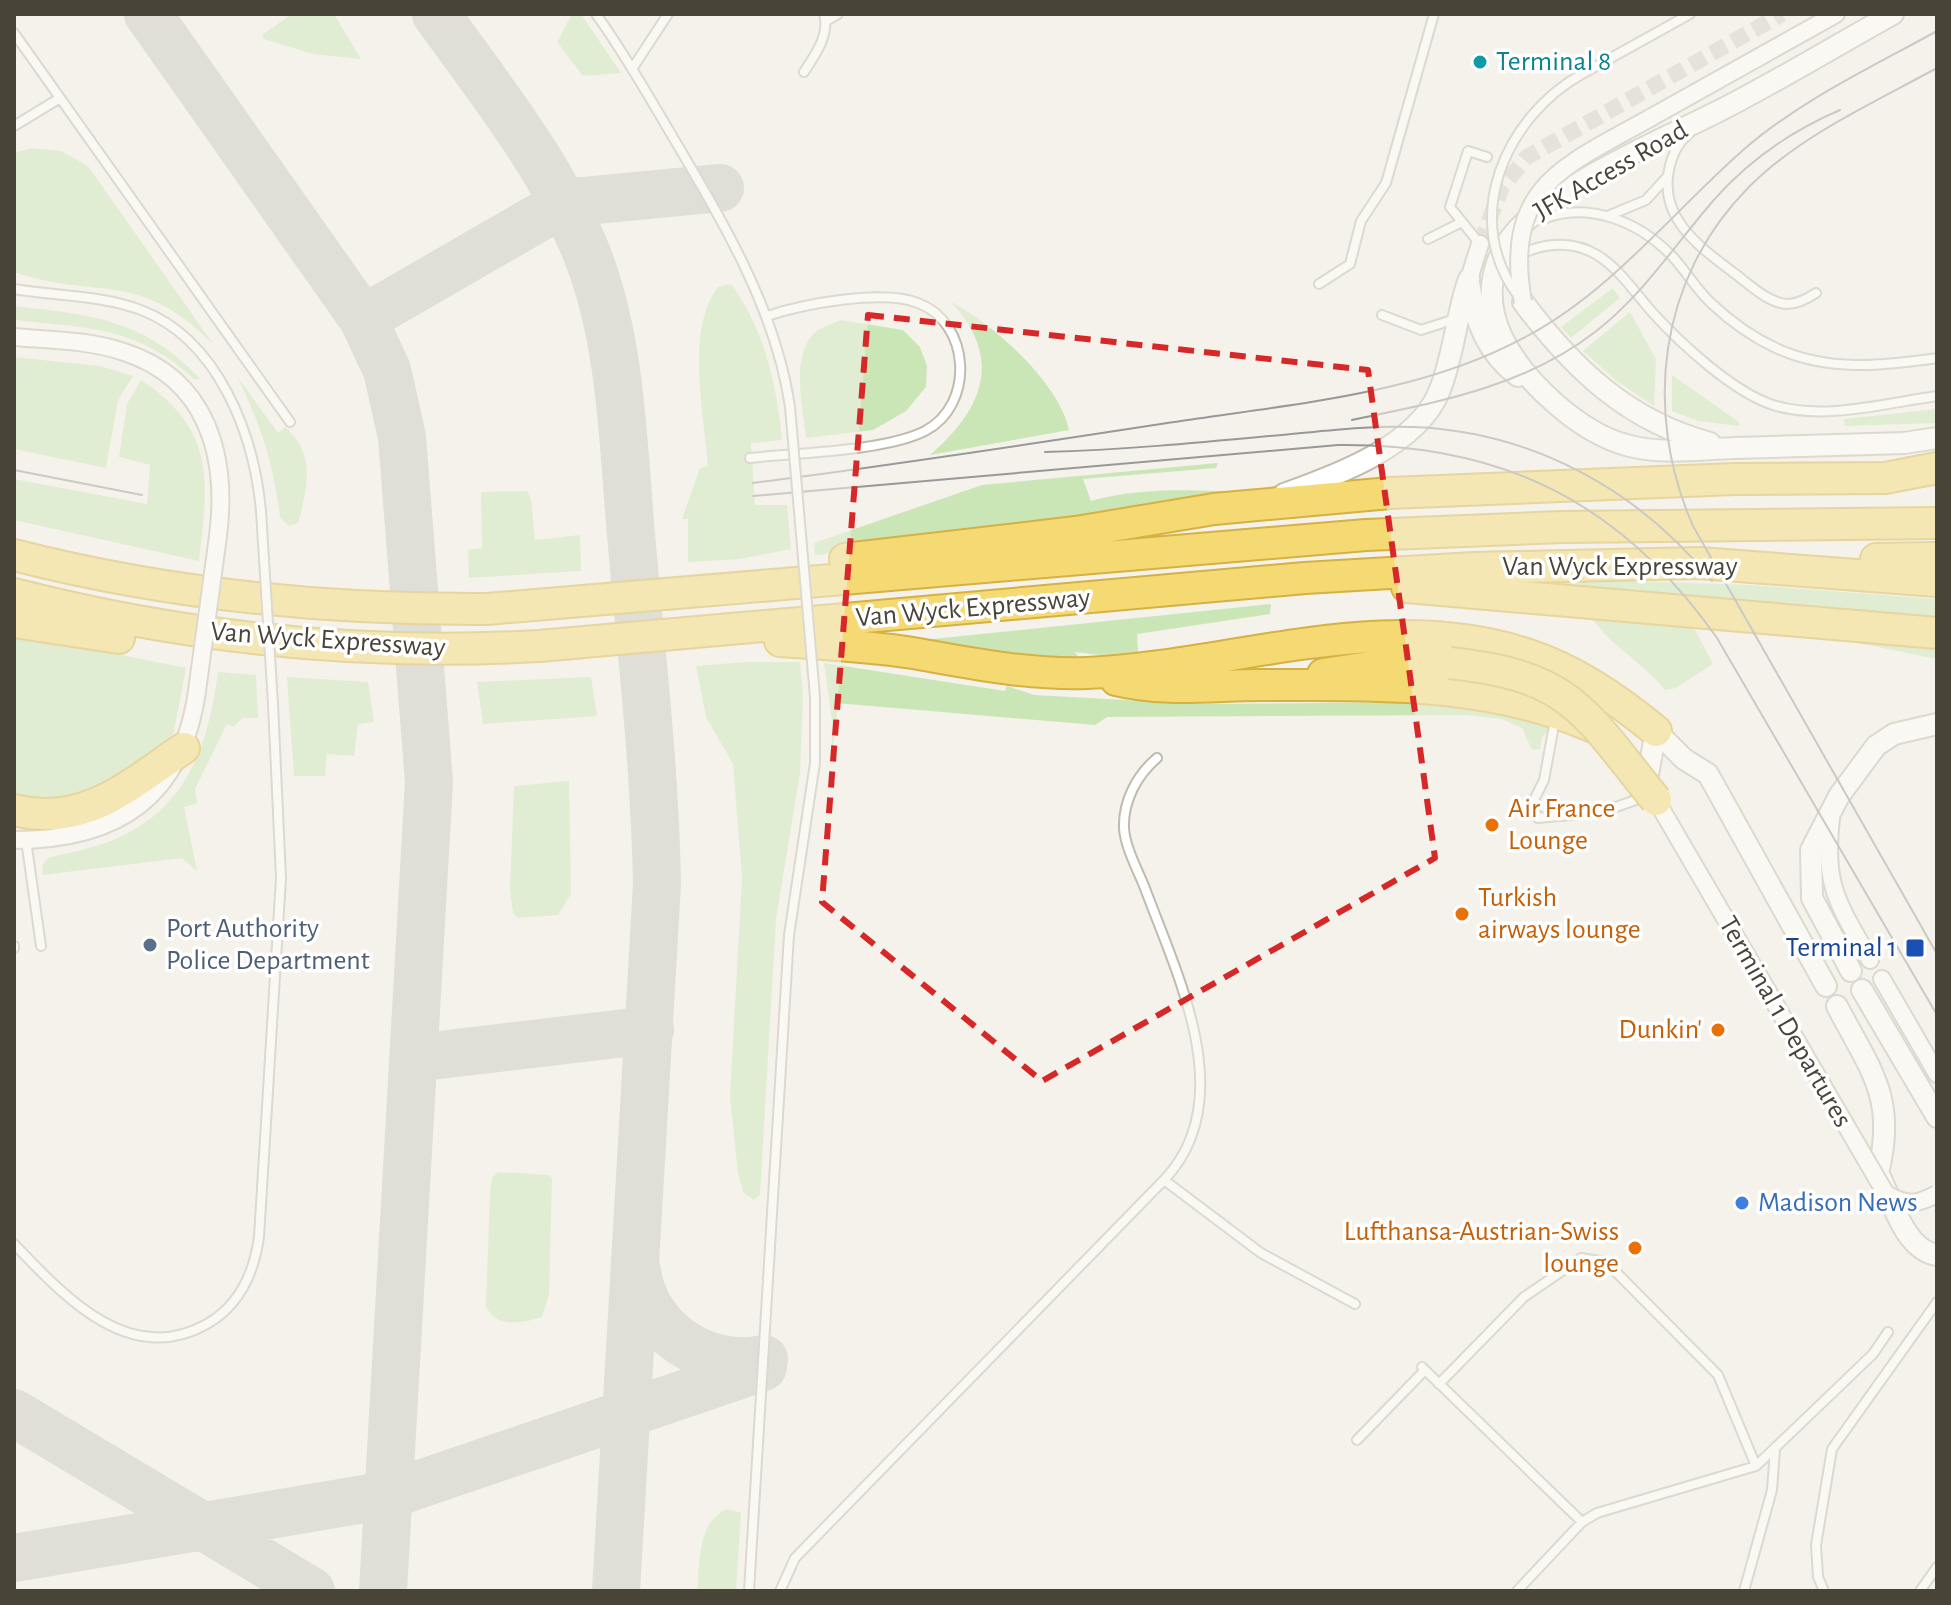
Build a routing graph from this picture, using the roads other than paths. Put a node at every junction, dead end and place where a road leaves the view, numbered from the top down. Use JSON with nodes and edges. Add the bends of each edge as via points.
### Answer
{"nodes":[{"id":1,"x":596,"y":14,"type":"edge"},
{"id":2,"x":668,"y":14,"type":"edge"},
{"id":3,"x":838,"y":14,"type":"edge"},
{"id":4,"x":1434,"y":14,"type":"edge"},
{"id":5,"x":1690,"y":14,"type":"edge"},
{"id":6,"x":1836,"y":14,"type":"edge"},
{"id":7,"x":1893,"y":14,"type":"edge"},
{"id":8,"x":825,"y":18,"type":"edge"},
{"id":9,"x":14,"y":33,"type":"edge"},
{"id":10,"x":632,"y":69,"type":"junction"},
{"id":11,"x":804,"y":72,"type":"dead end"},
{"id":12,"x":60,"y":98,"type":"junction"},
{"id":13,"x":1718,"y":111,"type":"junction"},
{"id":14,"x":14,"y":126,"type":"edge"},
{"id":15,"x":1487,"y":157,"type":"dead end"},
{"id":16,"x":1667,"y":177,"type":"junction"},
{"id":17,"x":1608,"y":216,"type":"junction"},
{"id":18,"x":1460,"y":223,"type":"junction"},
{"id":19,"x":1517,"y":230,"type":"junction"},
{"id":20,"x":1428,"y":239,"type":"dead end"},
{"id":21,"x":1480,"y":244,"type":"joint"},
{"id":22,"x":1469,"y":279,"type":"junction"},
{"id":23,"x":1319,"y":284,"type":"dead end"},
{"id":24,"x":14,"y":289,"type":"edge"},
{"id":25,"x":1491,"y":293,"type":"junction"},
{"id":26,"x":1816,"y":293,"type":"dead end"},
{"id":27,"x":1523,"y":302,"type":"junction"},
{"id":28,"x":1382,"y":315,"type":"dead end"},
{"id":29,"x":767,"y":316,"type":"junction"},
{"id":30,"x":1456,"y":319,"type":"junction"},
{"id":31,"x":14,"y":337,"type":"edge"},
{"id":32,"x":1937,"y":358,"type":"edge"},
{"id":33,"x":1937,"y":396,"type":"edge"},
{"id":34,"x":1556,"y":404,"type":"junction"},
{"id":35,"x":290,"y":422,"type":"dead end"},
{"id":36,"x":1937,"y":438,"type":"edge"},
{"id":37,"x":1729,"y":448,"type":"junction"},
{"id":38,"x":750,"y":458,"type":"dead end"},
{"id":39,"x":1937,"y":468,"type":"edge"},
{"id":40,"x":1252,"y":505,"type":"junction"},
{"id":41,"x":1937,"y":523,"type":"edge"},
{"id":42,"x":14,"y":535,"type":"edge"},
{"id":43,"x":14,"y":555,"type":"edge"},
{"id":44,"x":1934,"y":576,"type":"edge"},
{"id":45,"x":1305,"y":578,"type":"junction"},
{"id":46,"x":153,"y":585,"type":"junction"},
{"id":47,"x":716,"y":591,"type":"junction"},
{"id":48,"x":14,"y":594,"type":"edge"},
{"id":49,"x":14,"y":622,"type":"edge"},
{"id":50,"x":702,"y":632,"type":"junction"},
{"id":51,"x":1937,"y":633,"type":"edge"},
{"id":52,"x":243,"y":638,"type":"junction"},
{"id":53,"x":1085,"y":673,"type":"junction"},
{"id":54,"x":1262,"y":685,"type":"junction"},
{"id":55,"x":1556,"y":711,"type":"junction"},
{"id":56,"x":1937,"y":724,"type":"edge"},
{"id":57,"x":1656,"y":731,"type":"junction"},
{"id":58,"x":184,"y":748,"type":"junction"},
{"id":59,"x":1157,"y":758,"type":"dead end"},
{"id":60,"x":1656,"y":792,"type":"junction"},
{"id":61,"x":1836,"y":802,"type":"junction"},
{"id":62,"x":14,"y":810,"type":"edge"},
{"id":63,"x":20,"y":840,"type":"edge"},
{"id":64,"x":41,"y":946,"type":"dead end"},
{"id":65,"x":1870,"y":960,"type":"dead end"},
{"id":66,"x":1851,"y":971,"type":"dead end"},
{"id":67,"x":1882,"y":979,"type":"dead end"},
{"id":68,"x":1826,"y":986,"type":"dead end"},
{"id":69,"x":1862,"y":990,"type":"dead end"},
{"id":70,"x":1837,"y":1006,"type":"dead end"},
{"id":71,"x":1937,"y":1074,"type":"edge"},
{"id":72,"x":1937,"y":1117,"type":"edge"},
{"id":73,"x":1878,"y":1173,"type":"junction"},
{"id":74,"x":1164,"y":1180,"type":"junction"},
{"id":75,"x":1937,"y":1194,"type":"edge"},
{"id":76,"x":14,"y":1244,"type":"edge"},
{"id":77,"x":1937,"y":1255,"type":"edge"},
{"id":78,"x":1937,"y":1302,"type":"edge"},
{"id":79,"x":1355,"y":1304,"type":"dead end"},
{"id":80,"x":1888,"y":1332,"type":"dead end"},
{"id":81,"x":1439,"y":1384,"type":"junction"},
{"id":82,"x":1357,"y":1440,"type":"dead end"},
{"id":83,"x":1775,"y":1448,"type":"junction"},
{"id":84,"x":1756,"y":1466,"type":"junction"},
{"id":85,"x":1582,"y":1522,"type":"junction"},
{"id":86,"x":1937,"y":1567,"type":"edge"},
{"id":87,"x":749,"y":1591,"type":"edge"},
{"id":88,"x":780,"y":1591,"type":"edge"},
{"id":89,"x":1517,"y":1591,"type":"edge"},
{"id":90,"x":1744,"y":1591,"type":"edge"},
{"id":91,"x":1824,"y":1591,"type":"edge"},
{"id":92,"x":1920,"y":1591,"type":"edge"}],
"edges":[{"from":1,"to":10,"type":"lane"},
{"from":2,"to":10,"type":"lane"},
{"from":3,"to":8,"type":"lane"},
{"from":4,"to":23,"type":"lane","via":[[1386,183],[1361,221],[1350,264]]},
{"from":5,"to":27,"type":"lane","bridge":true,"via":[[1559,89],[1528,117],[1510,143],[1495,182],[1493,221],[1503,268]]},
{"from":6,"to":27,"type":"street","bridge":true,"via":[[1558,172],[1535,199],[1521,231]]},
{"from":7,"to":13,"type":"street","name":"JFK Access Road"},
{"from":8,"to":11,"type":"lane","via":[[819,48]]},
{"from":9,"to":12,"type":"lane"},
{"from":10,"to":29,"type":"lane","via":[[704,189]]},
{"from":12,"to":14,"type":"lane"},
{"from":12,"to":35,"type":"lane"},
{"from":13,"to":16,"type":"lane","via":[[1679,143]]},
{"from":13,"to":19,"type":"street","name":"JFK Access Road","via":[[1556,198]]},
{"from":15,"to":18,"type":"lane","via":[[1468,151],[1450,207]]},
{"from":16,"to":17,"type":"lane","via":[[1646,200]]},
{"from":16,"to":26,"type":"lane","via":[[1673,215],[1709,254],[1782,303],[1800,302]]},
{"from":17,"to":19,"type":"lane","via":[[1558,214]]},
{"from":17,"to":32,"type":"lane","via":[[1658,244],[1711,303],[1776,348],[1843,365]]},
{"from":18,"to":20,"type":"lane"},
{"from":18,"to":21,"type":"lane"},
{"from":19,"to":25,"type":"street","name":"JFK Access Road","via":[[1497,261]]},
{"from":21,"to":22,"type":"street"},
{"from":22,"to":30,"type":"street"},
{"from":22,"to":34,"type":"street","via":[[1476,318],[1490,348],[1505,366]]},
{"from":24,"to":76,"type":"lane","bridge":true,"via":[[126,306],[155,317],[182,336],[216,376],[241,421],[261,511],[281,878],[259,1237],[250,1276],[225,1311],[180,1335],[122,1332],[85,1311]]},
{"from":25,"to":33,"type":"lane","via":[[1514,259],[1551,245],[1576,246],[1609,264],[1676,338],[1761,400],[1807,410]]},
{"from":25,"to":34,"type":"street","name":"JFK Access Road","via":[[1503,340]]},
{"from":27,"to":37,"type":"street","via":[[1575,364],[1621,404],[1672,431]]},
{"from":28,"to":30,"type":"lane","via":[[1421,330]]},
{"from":29,"to":38,"type":"lane","via":[[873,299],[917,302],[940,316],[953,335],[961,373],[951,407],[922,433]]},
{"from":29,"to":87,"type":"lane","bridge":true,"via":[[790,407],[815,697],[815,763],[788,948]]},
{"from":30,"to":40,"type":"street","via":[[1441,389],[1418,422],[1360,464]]},
{"from":31,"to":58,"type":"street","bridge":true,"via":[[121,351],[149,362],[199,411],[218,451],[223,487],[218,536]]},
{"from":34,"to":37,"type":"street","name":"JFK Access Road","via":[[1584,426],[1627,445],[1655,450]]},
{"from":36,"to":37,"type":"street","name":"JFK Access Road"},
{"from":39,"to":40,"type":"highway","via":[[1885,478],[1493,488]]},
{"from":40,"to":47,"type":"highway","via":[[1076,532],[747,570]]},
{"from":41,"to":47,"type":"highway","name":"Van Wyck Expressway","via":[[1419,532]]},
{"from":42,"to":46,"type":"highway","via":[[112,559]]},
{"from":43,"to":46,"type":"highway","name":"Van Wyck Expressway"},
{"from":44,"to":45,"type":"highway","name":"Van Wyck Expressway","via":[[1635,563]]},
{"from":45,"to":50,"type":"highway","name":"Van Wyck Expressway"},
{"from":45,"to":51,"type":"highway"},
{"from":46,"to":47,"type":"highway","name":"Van Wyck Expressway","via":[[323,606],[419,609],[553,605]]},
{"from":48,"to":52,"type":"highway","name":"Van Wyck Expressway","via":[[114,618]]},
{"from":49,"to":52,"type":"highway","via":[[118,638]]},
{"from":50,"to":52,"type":"highway","name":"Van Wyck Expressway","via":[[438,649]]},
{"from":50,"to":53,"type":"highway","via":[[910,653],[1005,669]]},
{"from":53,"to":54,"type":"highway","via":[[1145,687]]},
{"from":53,"to":57,"type":"highway","via":[[1337,640],[1456,641],[1545,661],[1605,692]]},
{"from":54,"to":55,"type":"highway","via":[[1455,689]]},
{"from":54,"to":60,"type":"highway","bridge":true,"via":[[1379,664],[1450,663],[1527,678],[1572,701]]},
{"from":55,"to":60,"type":"highway","via":[[1622,743]]},
{"from":55,"to":60,"type":"lane","via":[[1544,780],[1532,804],[1538,818],[1602,812]]},
{"from":56,"to":61,"type":"street","via":[[1894,734],[1876,746]]},
{"from":57,"to":60,"type":"street"},
{"from":57,"to":68,"type":"street","via":[[1708,774]]},
{"from":58,"to":62,"type":"highway","via":[[105,802],[50,814]]},
{"from":58,"to":63,"type":"street","via":[[171,774],[127,813],[71,835]]},
{"from":59,"to":74,"type":"lane","via":[[1135,783],[1124,830],[1190,1015],[1200,1086],[1195,1128],[1181,1161]]},
{"from":60,"to":73,"type":"street"},
{"from":60,"to":75,"type":"street","name":"Terminal 1 Departures","bridge":true,"via":[[1886,1194],[1904,1205]]},
{"from":61,"to":65,"type":"street","via":[[1829,880]]},
{"from":61,"to":66,"type":"street","via":[[1811,850],[1812,898]]},
{"from":63,"to":64,"type":"lane"},
{"from":67,"to":71,"type":"street"},
{"from":69,"to":72,"type":"street"},
{"from":70,"to":73,"type":"street","via":[[1883,1095],[1885,1144]]},
{"from":73,"to":77,"type":"street","via":[[1912,1240],[1923,1252]]},
{"from":74,"to":79,"type":"lane","via":[[1261,1253]]},
{"from":74,"to":88,"type":"lane","via":[[795,1558]]},
{"from":78,"to":91,"type":"lane","via":[[1832,1449],[1816,1545]]},
{"from":80,"to":83,"type":"lane","via":[[1873,1354]]},
{"from":81,"to":82,"type":"lane","via":[[1423,1369]]},
{"from":81,"to":84,"type":"lane","via":[[1524,1297],[1581,1258],[1606,1262],[1718,1375]]},
{"from":81,"to":85,"type":"lane"},
{"from":83,"to":84,"type":"lane"},
{"from":83,"to":90,"type":"lane","via":[[1772,1490]]},
{"from":84,"to":85,"type":"lane"},
{"from":85,"to":89,"type":"lane"},
{"from":86,"to":92,"type":"lane"}]}
